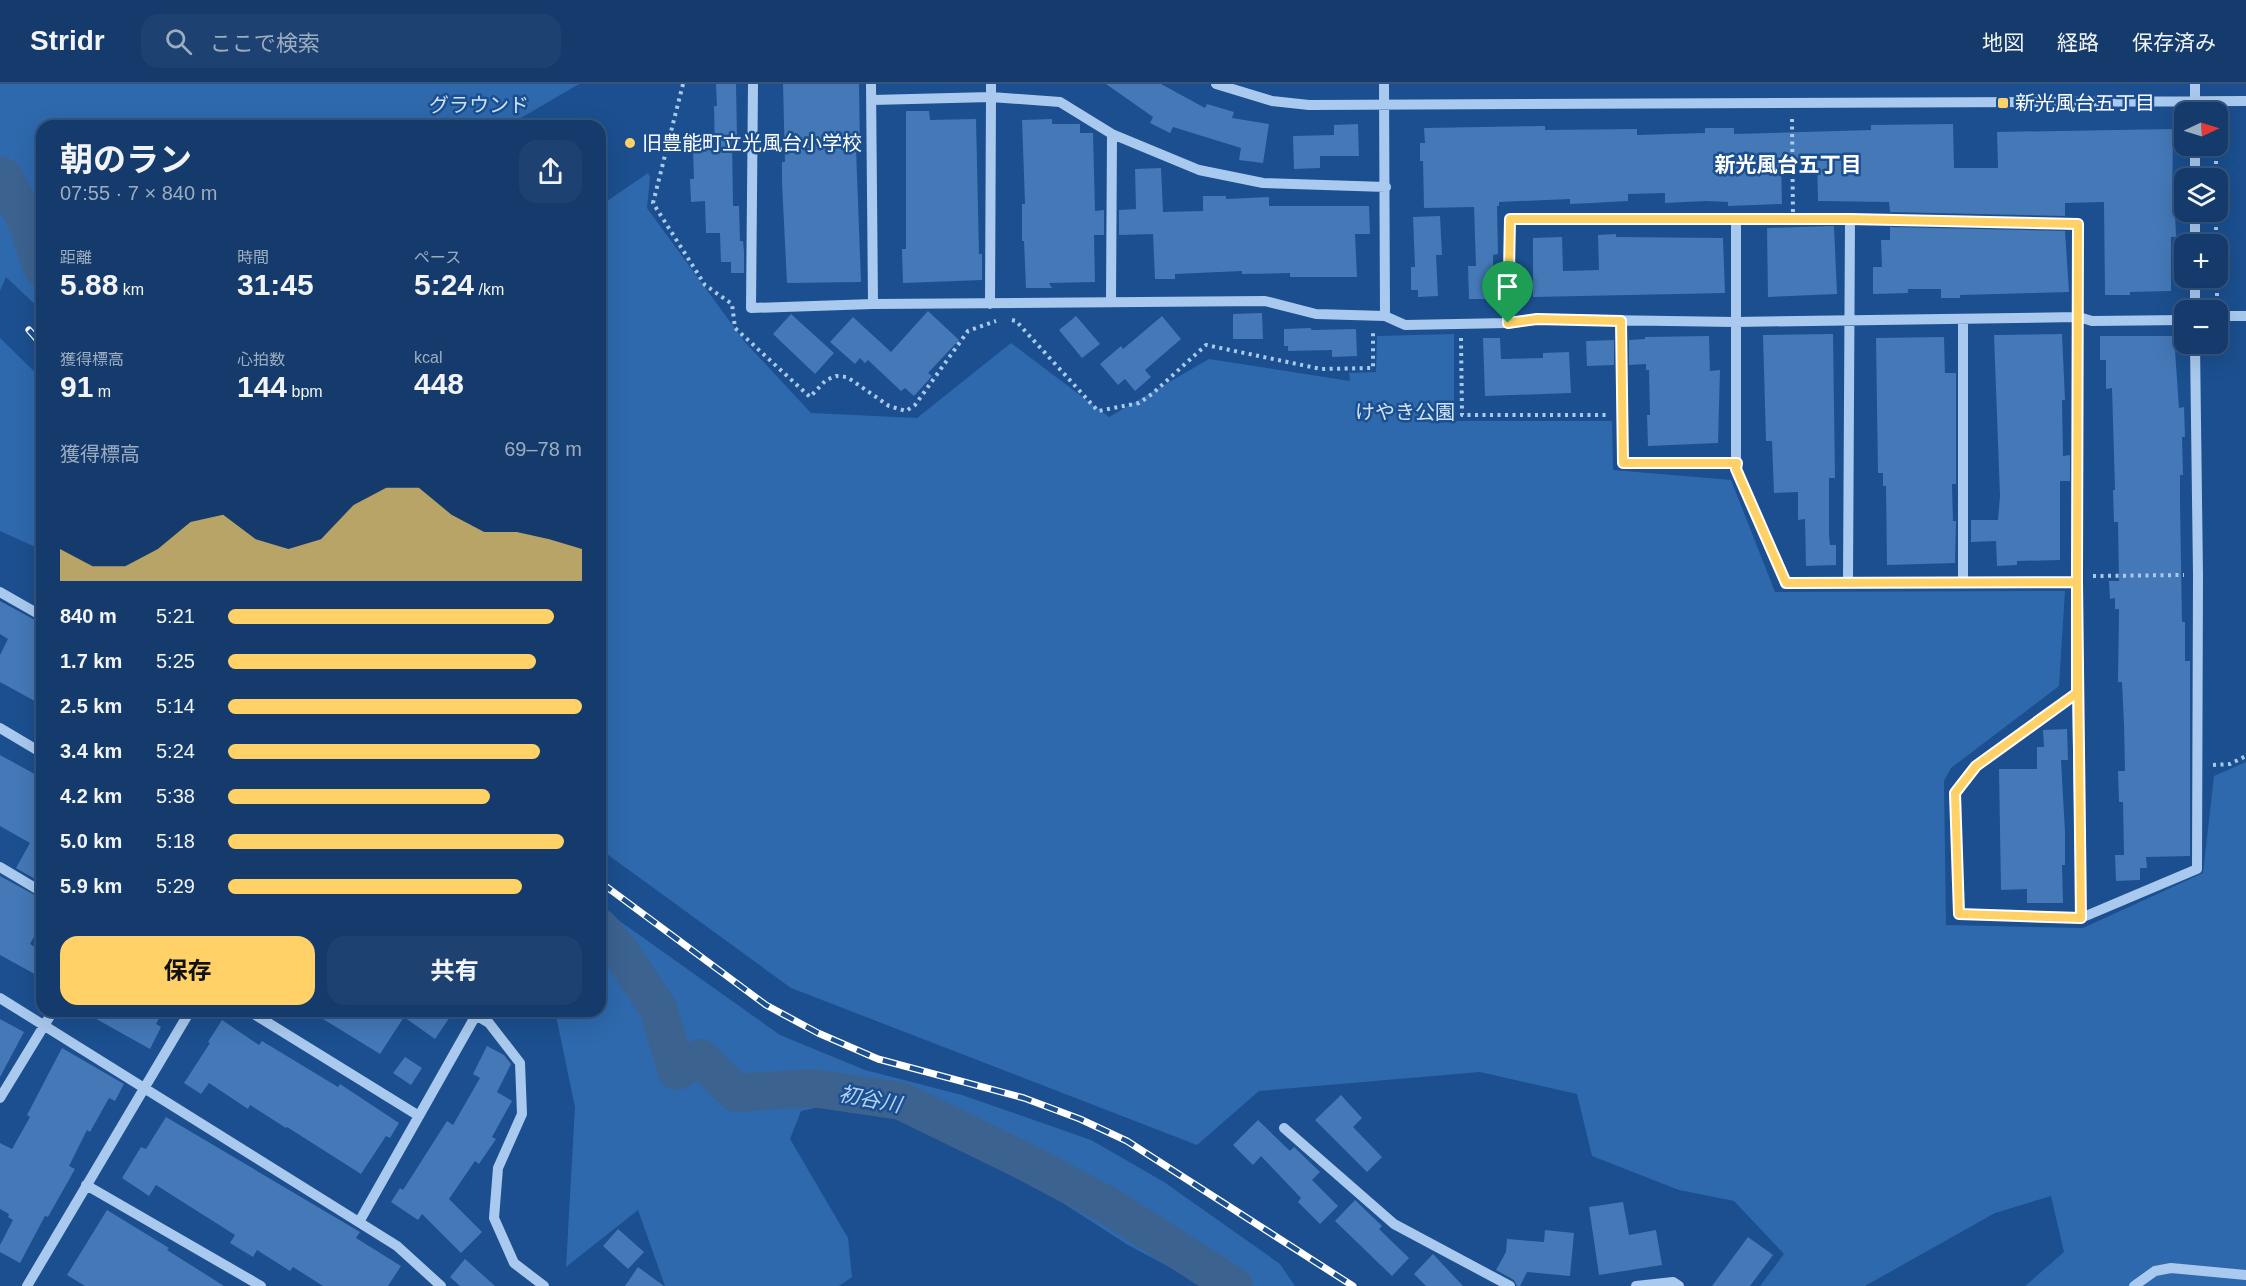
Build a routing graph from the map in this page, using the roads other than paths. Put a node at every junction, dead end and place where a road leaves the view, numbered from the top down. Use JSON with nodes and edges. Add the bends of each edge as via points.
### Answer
{"nodes":[{"id":1,"x":753,"y":84,"type":"edge"},
{"id":2,"x":871,"y":84,"type":"edge"},
{"id":3,"x":991,"y":84,"type":"edge"},
{"id":4,"x":1216,"y":84,"type":"edge"},
{"id":5,"x":1384,"y":84,"type":"edge"},
{"id":6,"x":2195,"y":84,"type":"edge"},
{"id":7,"x":991,"y":97,"type":"junction"},
{"id":8,"x":872,"y":100,"type":"junction"},
{"id":9,"x":2246,"y":101,"type":"edge"},
{"id":10,"x":2195,"y":102,"type":"edge"},
{"id":11,"x":2228,"y":103,"type":"edge"},
{"id":12,"x":1383,"y":106,"type":"junction"},
{"id":13,"x":2174,"y":107,"type":"edge"},
{"id":14,"x":1112,"y":134,"type":"junction"},
{"id":15,"x":1386,"y":187,"type":"junction"},
{"id":16,"x":1111,"y":302,"type":"junction"},
{"id":17,"x":873,"y":304,"type":"junction"},
{"id":18,"x":990,"y":304,"type":"junction"},
{"id":19,"x":1385,"y":316,"type":"junction"},
{"id":20,"x":2228,"y":316,"type":"edge"},
{"id":21,"x":2246,"y":316,"type":"edge"},
{"id":22,"x":2079,"y":317,"type":"junction"},
{"id":23,"x":1849,"y":318,"type":"junction"},
{"id":24,"x":1963,"y":319,"type":"junction"},
{"id":25,"x":2174,"y":320,"type":"edge"},
{"id":26,"x":1621,"y":321,"type":"junction"},
{"id":27,"x":1735,"y":322,"type":"junction"},
{"id":28,"x":1508,"y":323,"type":"junction"},
{"id":29,"x":2195,"y":354,"type":"edge"},
{"id":30,"x":1737,"y":463,"type":"junction"},
{"id":31,"x":2077,"y":579,"type":"junction"},
{"id":32,"x":1848,"y":582,"type":"junction"},
{"id":33,"x":1963,"y":582,"type":"junction"},
{"id":34,"x":0,"y":592,"type":"edge"},
{"id":35,"x":36,"y":613,"type":"edge"},
{"id":36,"x":2077,"y":693,"type":"junction"},
{"id":37,"x":0,"y":728,"type":"edge"},
{"id":38,"x":36,"y":749,"type":"edge"},
{"id":39,"x":0,"y":867,"type":"edge"},
{"id":40,"x":36,"y":888,"type":"edge"},
{"id":41,"x":2081,"y":918,"type":"junction"},
{"id":42,"x":0,"y":998,"type":"edge"},
{"id":43,"x":49,"y":1017,"type":"edge"},
{"id":44,"x":186,"y":1017,"type":"edge"},
{"id":45,"x":259,"y":1017,"type":"edge"},
{"id":46,"x":470,"y":1017,"type":"edge"},
{"id":47,"x":479,"y":1017,"type":"edge"},
{"id":48,"x":44,"y":1026,"type":"junction"},
{"id":49,"x":144,"y":1088,"type":"junction"},
{"id":50,"x":0,"y":1098,"type":"edge"},
{"id":51,"x":419,"y":1116,"type":"junction"},
{"id":52,"x":1284,"y":1128,"type":"dead end"},
{"id":53,"x":86,"y":1185,"type":"junction"},
{"id":54,"x":359,"y":1222,"type":"junction"},
{"id":55,"x":2246,"y":1275,"type":"edge"},
{"id":56,"x":31,"y":1284,"type":"edge"},
{"id":57,"x":261,"y":1286,"type":"edge"},
{"id":58,"x":441,"y":1286,"type":"edge"},
{"id":59,"x":544,"y":1286,"type":"edge"},
{"id":60,"x":1510,"y":1286,"type":"edge"},
{"id":61,"x":1636,"y":1286,"type":"edge"},
{"id":62,"x":1679,"y":1286,"type":"edge"},
{"id":63,"x":2134,"y":1286,"type":"edge"}],
"edges":[{"from":1,"to":17,"type":"street","via":[[751,308]]},
{"from":2,"to":8,"type":"street"},
{"from":3,"to":7,"type":"street"},
{"from":4,"to":12,"type":"street","via":[[1272,101]]},
{"from":5,"to":12,"type":"street"},
{"from":6,"to":10,"type":"street"},
{"from":7,"to":8,"type":"street"},
{"from":7,"to":14,"type":"street","via":[[1060,102]]},
{"from":7,"to":18,"type":"street"},
{"from":8,"to":17,"type":"street"},
{"from":9,"to":11,"type":"street"},
{"from":12,"to":13,"type":"street"},
{"from":12,"to":15,"type":"street"},
{"from":14,"to":15,"type":"street","via":[[1199,170],[1263,183]]},
{"from":14,"to":16,"type":"street"},
{"from":15,"to":19,"type":"street"},
{"from":16,"to":18,"type":"street"},
{"from":16,"to":19,"type":"street","via":[[1265,301],[1316,314]]},
{"from":17,"to":18,"type":"street"},
{"from":19,"to":28,"type":"street","via":[[1405,325]]},
{"from":20,"to":21,"type":"street"},
{"from":22,"to":23,"type":"street","via":[[2078,224],[1850,219]]},
{"from":22,"to":24,"type":"street"},
{"from":22,"to":25,"type":"street","via":[[2092,321]]},
{"from":22,"to":31,"type":"street"},
{"from":23,"to":24,"type":"street"},
{"from":23,"to":27,"type":"street"},
{"from":23,"to":32,"type":"street"},
{"from":24,"to":33,"type":"street"},
{"from":26,"to":27,"type":"street"},
{"from":26,"to":28,"type":"street","via":[[1537,319]]},
{"from":26,"to":30,"type":"street","via":[[1623,463]]},
{"from":27,"to":28,"type":"street","via":[[1736,218],[1510,219]]},
{"from":27,"to":30,"type":"street"},
{"from":29,"to":41,"type":"street","via":[[2197,869]]},
{"from":30,"to":32,"type":"street","via":[[1736,469],[1786,583]]},
{"from":31,"to":33,"type":"street"},
{"from":31,"to":36,"type":"street"},
{"from":32,"to":33,"type":"street"},
{"from":34,"to":35,"type":"street"},
{"from":36,"to":41,"type":"street"},
{"from":36,"to":41,"type":"street","via":[[1976,766],[1955,793],[1959,914]]},
{"from":37,"to":38,"type":"street"},
{"from":39,"to":40,"type":"street"},
{"from":42,"to":48,"type":"street"},
{"from":43,"to":48,"type":"street"},
{"from":44,"to":49,"type":"street"},
{"from":45,"to":51,"type":"street"},
{"from":46,"to":51,"type":"street"},
{"from":47,"to":59,"type":"street","via":[[489,1023],[520,1063],[522,1114],[498,1168],[494,1218],[514,1263]]},
{"from":48,"to":49,"type":"street"},
{"from":48,"to":50,"type":"street"},
{"from":49,"to":53,"type":"street"},
{"from":49,"to":54,"type":"street"},
{"from":51,"to":54,"type":"street"},
{"from":52,"to":60,"type":"street","via":[[1394,1224]]},
{"from":53,"to":56,"type":"street"},
{"from":53,"to":57,"type":"street"},
{"from":54,"to":58,"type":"street","via":[[397,1246]]},
{"from":55,"to":63,"type":"street","via":[[2171,1268],[2155,1272]]},
{"from":61,"to":62,"type":"street","via":[[1673,1282]]}]}
